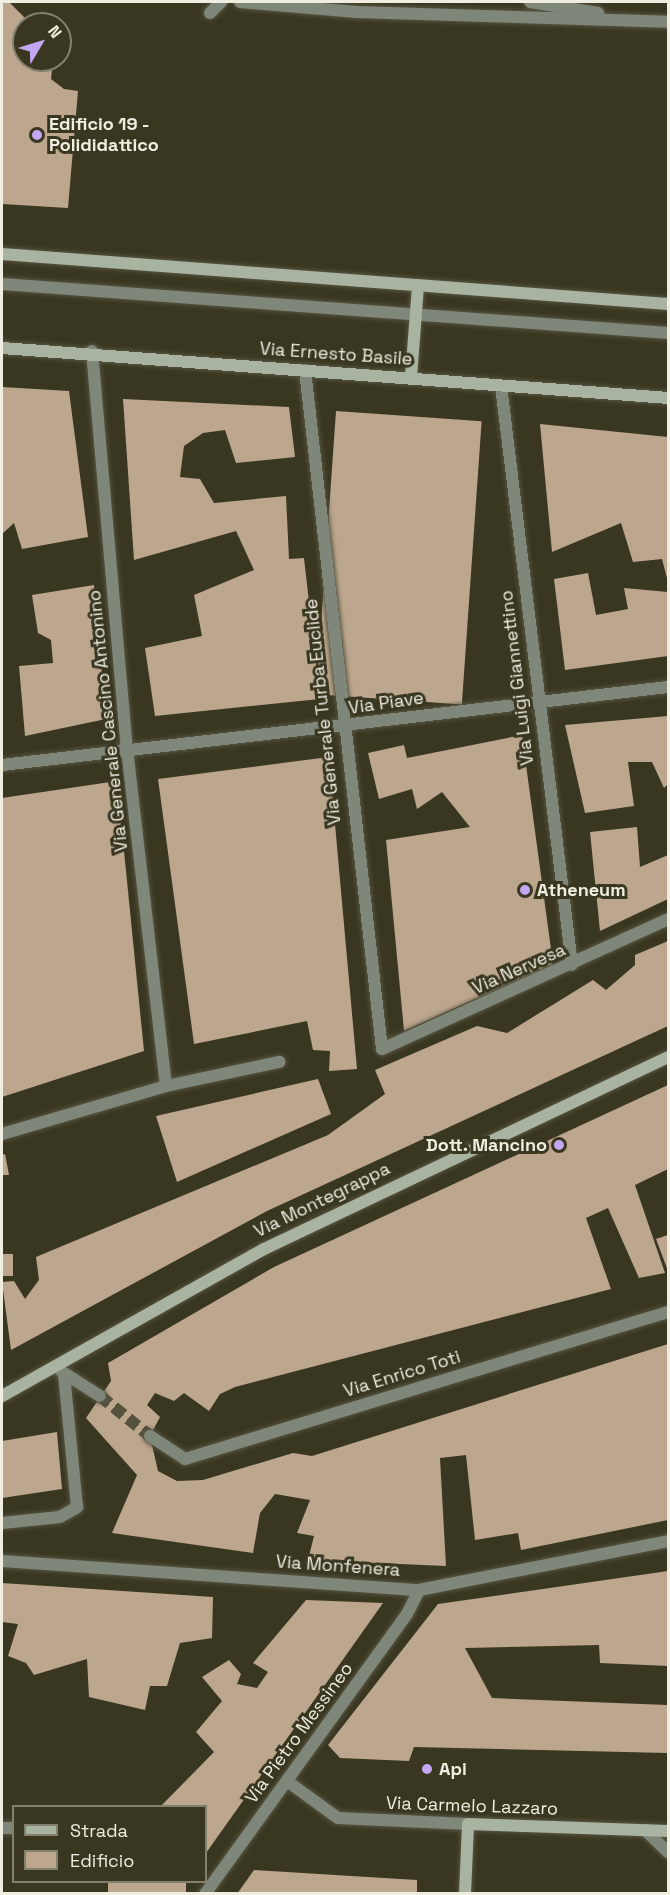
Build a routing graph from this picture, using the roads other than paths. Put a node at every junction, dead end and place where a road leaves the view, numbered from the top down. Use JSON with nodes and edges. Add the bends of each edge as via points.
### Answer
{"nodes":[{"id":1,"x":221,"y":2,"type":"edge"},
{"id":2,"x":240,"y":2,"type":"edge"},
{"id":3,"x":530,"y":2,"type":"edge"},
{"id":4,"x":210,"y":13,"type":"dead end"},
{"id":5,"x":628,"y":19,"type":"junction"},
{"id":6,"x":669,"y":22,"type":"edge"},
{"id":7,"x":2,"y":254,"type":"edge"},
{"id":8,"x":2,"y":284,"type":"edge"},
{"id":9,"x":418,"y":285,"type":"junction"},
{"id":10,"x":669,"y":304,"type":"edge"},
{"id":11,"x":416,"y":314,"type":"junction"},
{"id":12,"x":669,"y":333,"type":"edge"},
{"id":13,"x":2,"y":348,"type":"edge"},
{"id":14,"x":92,"y":351,"type":"junction"},
{"id":15,"x":304,"y":370,"type":"junction"},
{"id":16,"x":411,"y":377,"type":"junction"},
{"id":17,"x":501,"y":386,"type":"junction"},
{"id":18,"x":669,"y":398,"type":"edge"},
{"id":19,"x":669,"y":687,"type":"edge"},
{"id":20,"x":538,"y":700,"type":"junction"},
{"id":21,"x":341,"y":727,"type":"junction"},
{"id":22,"x":127,"y":748,"type":"junction"},
{"id":23,"x":2,"y":765,"type":"edge"},
{"id":24,"x":669,"y":919,"type":"edge"},
{"id":25,"x":572,"y":965,"type":"junction"},
{"id":26,"x":382,"y":1049,"type":"joint"},
{"id":27,"x":669,"y":1057,"type":"edge"},
{"id":28,"x":279,"y":1062,"type":"dead end"},
{"id":29,"x":166,"y":1086,"type":"junction"},
{"id":30,"x":2,"y":1134,"type":"edge"},
{"id":31,"x":669,"y":1312,"type":"edge"},
{"id":32,"x":60,"y":1370,"type":"junction"},
{"id":33,"x":2,"y":1396,"type":"edge"},
{"id":34,"x":100,"y":1396,"type":"tunnel mouth"},
{"id":35,"x":150,"y":1436,"type":"tunnel mouth"},
{"id":36,"x":2,"y":1523,"type":"edge"},
{"id":37,"x":669,"y":1541,"type":"edge"},
{"id":38,"x":2,"y":1561,"type":"edge"},
{"id":39,"x":419,"y":1590,"type":"junction"},
{"id":40,"x":287,"y":1781,"type":"junction"},
{"id":41,"x":468,"y":1824,"type":"junction"},
{"id":42,"x":645,"y":1830,"type":"junction"},
{"id":43,"x":669,"y":1831,"type":"edge"},
{"id":44,"x":669,"y":1852,"type":"edge"},
{"id":45,"x":204,"y":1893,"type":"edge"},
{"id":46,"x":465,"y":1893,"type":"edge"}],
"edges":[{"from":1,"to":4,"type":"street"},
{"from":2,"to":5,"type":"street","via":[[357,12]]},
{"from":3,"to":5,"type":"street"},
{"from":5,"to":6,"type":"street"},
{"from":7,"to":9,"type":"main road"},
{"from":8,"to":11,"type":"street"},
{"from":9,"to":10,"type":"main road"},
{"from":9,"to":11,"type":"main road"},
{"from":11,"to":12,"type":"street"},
{"from":11,"to":16,"type":"main road"},
{"from":13,"to":14,"type":"main road","name":"Via Ernesto Basile"},
{"from":14,"to":15,"type":"main road","name":"Via Ernesto Basile"},
{"from":14,"to":22,"type":"street","name":"Via Generale Cascino Antonino"},
{"from":15,"to":16,"type":"main road","name":"Via Ernesto Basile"},
{"from":15,"to":21,"type":"street","name":"Via Generale Turba Euclide"},
{"from":16,"to":17,"type":"main road","name":"Via Ernesto Basile"},
{"from":17,"to":18,"type":"main road","name":"Via Ernesto Basile"},
{"from":17,"to":20,"type":"street","name":"Via Luigi Giannettino"},
{"from":19,"to":20,"type":"street","name":"Via Piave"},
{"from":20,"to":21,"type":"street","name":"Via Piave"},
{"from":20,"to":25,"type":"street","name":"Via Luigi Giannettino"},
{"from":21,"to":22,"type":"street","name":"Via Piave"},
{"from":21,"to":26,"type":"street","name":"Via Generale Turba Euclide"},
{"from":22,"to":23,"type":"street","name":"Via Piave"},
{"from":22,"to":29,"type":"street","name":"Via Generale Cascino Antonino"},
{"from":24,"to":25,"type":"street","name":"Via Nervesa"},
{"from":25,"to":26,"type":"street","name":"Via Nervesa"},
{"from":27,"to":32,"type":"main road","name":"Via Montegrappa","via":[[264,1249]]},
{"from":28,"to":29,"type":"street"},
{"from":29,"to":30,"type":"street"},
{"from":31,"to":35,"type":"street","name":"Via Enrico Toti","via":[[185,1459]]},
{"from":32,"to":33,"type":"main road","name":"Via Montegrappa"},
{"from":32,"to":34,"type":"street"},
{"from":32,"to":36,"type":"street","via":[[77,1507],[60,1517]]},
{"from":37,"to":39,"type":"street","name":"Via Monfenera"},
{"from":38,"to":39,"type":"street","name":"Via Monfenera"},
{"from":39,"to":40,"type":"street","name":"Via Pietro Messineo","via":[[407,1614]]},
{"from":40,"to":41,"type":"street","name":"Via Carmelo Lazzaro","via":[[338,1818]]},
{"from":40,"to":45,"type":"street","name":"Via Pietro Messineo"},
{"from":41,"to":42,"type":"main road","name":"Via Carmelo Lazzaro"},
{"from":41,"to":46,"type":"main road"},
{"from":42,"to":43,"type":"main road","name":"Via Carmelo Lazzaro"},
{"from":42,"to":44,"type":"street"}]}
